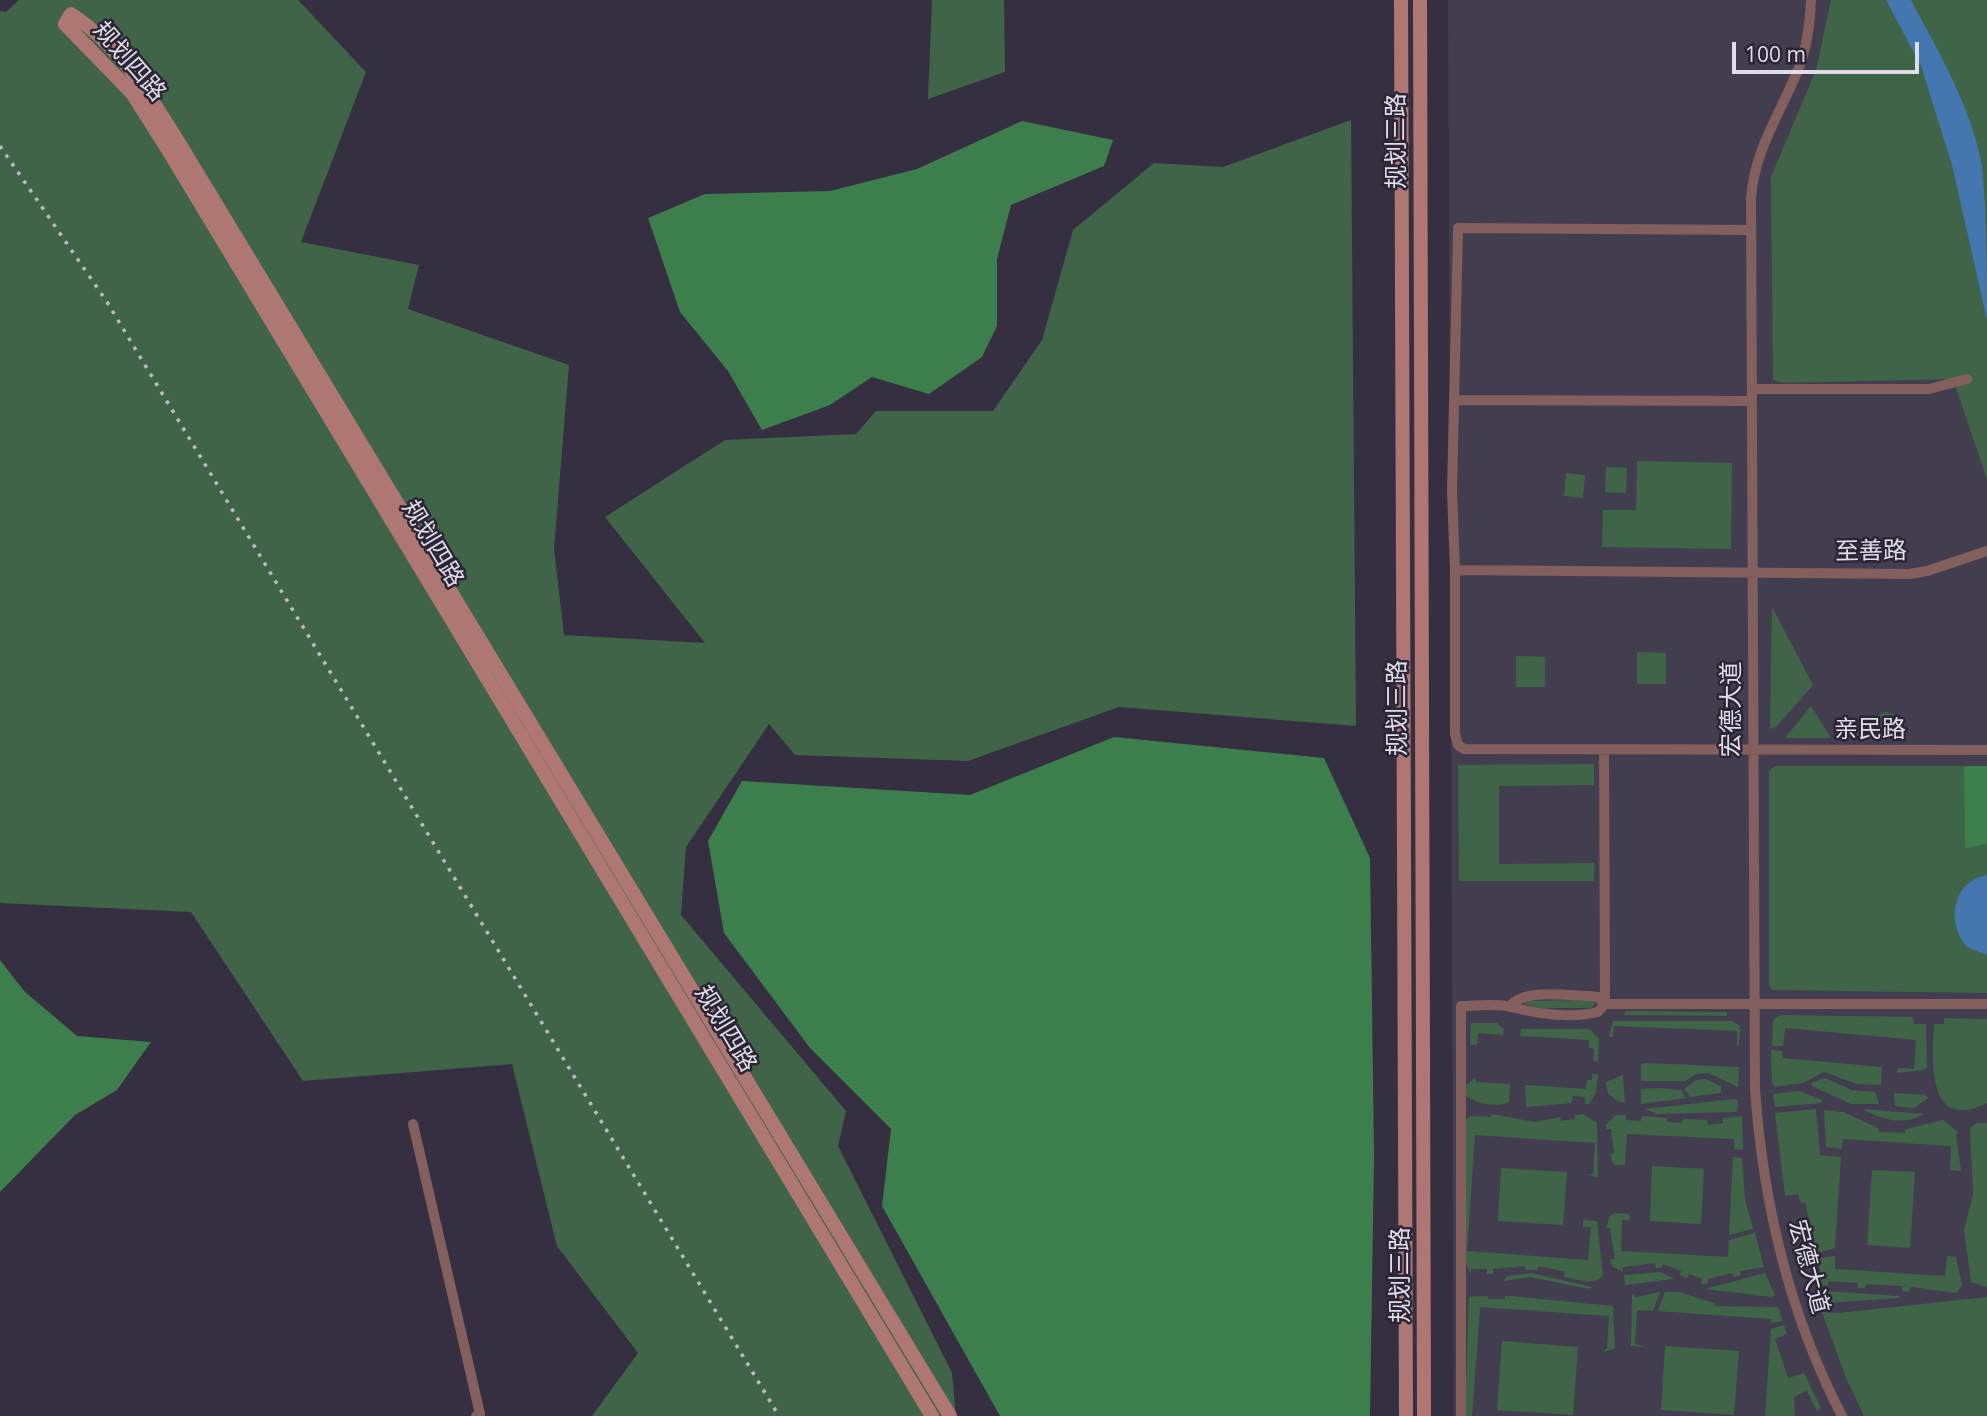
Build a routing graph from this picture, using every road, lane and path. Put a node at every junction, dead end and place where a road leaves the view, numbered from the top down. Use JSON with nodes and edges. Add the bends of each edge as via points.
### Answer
{"nodes":[{"id":1,"x":1401,"y":0,"type":"edge"},
{"id":2,"x":1420,"y":0,"type":"edge"},
{"id":3,"x":1811,"y":0,"type":"edge"},
{"id":4,"x":1751,"y":230,"type":"junction"},
{"id":5,"x":1967,"y":379,"type":"dead end"},
{"id":6,"x":1752,"y":389,"type":"junction"},
{"id":7,"x":1454,"y":400,"type":"junction"},
{"id":8,"x":1752,"y":401,"type":"junction"},
{"id":9,"x":1987,"y":551,"type":"edge"},
{"id":10,"x":1455,"y":570,"type":"junction"},
{"id":11,"x":1420,"y":571,"type":"junction"},
{"id":12,"x":1403,"y":572,"type":"junction"},
{"id":13,"x":1753,"y":574,"type":"junction"},
{"id":14,"x":1604,"y":750,"type":"junction"},
{"id":15,"x":1987,"y":750,"type":"edge"},
{"id":16,"x":1754,"y":752,"type":"junction"},
{"id":17,"x":1987,"y":1003,"type":"edge"},
{"id":18,"x":1605,"y":1004,"type":"junction"},
{"id":19,"x":1754,"y":1004,"type":"junction"},
{"id":20,"x":1510,"y":1006,"type":"junction"},
{"id":21,"x":413,"y":1124,"type":"dead end"},
{"id":22,"x":476,"y":1416,"type":"edge"},
{"id":23,"x":932,"y":1416,"type":"edge"},
{"id":24,"x":950,"y":1416,"type":"edge"},
{"id":25,"x":1406,"y":1416,"type":"edge"},
{"id":26,"x":1424,"y":1416,"type":"edge"},
{"id":27,"x":1461,"y":1416,"type":"edge"},
{"id":28,"x":1842,"y":1416,"type":"edge"}],
"edges":[{"from":1,"to":12,"type":"main road","name":"规划三路"},
{"from":2,"to":11,"type":"main road","name":"规划三路"},
{"from":3,"to":4,"type":"street","name":"宏德大道","via":[[1799,68],[1752,176]]},
{"from":4,"to":6,"type":"street","name":"宏德大道"},
{"from":4,"to":7,"type":"street","via":[[1458,228]]},
{"from":5,"to":6,"type":"street","via":[[1929,389]]},
{"from":6,"to":8,"type":"street","name":"宏德大道"},
{"from":7,"to":8,"type":"street"},
{"from":7,"to":10,"type":"street"},
{"from":8,"to":13,"type":"street","name":"宏德大道"},
{"from":9,"to":13,"type":"street","name":"至善路","via":[[1909,574]]},
{"from":10,"to":13,"type":"street","name":"至善路"},
{"from":10,"to":14,"type":"street","name":"亲民路","via":[[1458,745],[1464,749]]},
{"from":11,"to":12,"type":"street"},
{"from":11,"to":26,"type":"main road","name":"规划三路"},
{"from":12,"to":25,"type":"main road","name":"规划三路"},
{"from":13,"to":16,"type":"street","name":"宏德大道"},
{"from":14,"to":16,"type":"street","name":"亲民路"},
{"from":14,"to":18,"type":"street"},
{"from":15,"to":16,"type":"street","name":"亲民路"},
{"from":16,"to":19,"type":"street","name":"宏德大道"},
{"from":17,"to":19,"type":"street"},
{"from":18,"to":19,"type":"street"},
{"from":18,"to":20,"type":"street","via":[[1598,1012],[1572,1015],[1535,1014]]},
{"from":18,"to":20,"type":"street","via":[[1590,996],[1531,996]]},
{"from":19,"to":28,"type":"street","name":"宏德大道","via":[[1755,1089],[1770,1204],[1792,1297]]},
{"from":20,"to":27,"type":"street","via":[[1461,1006]]},
{"from":21,"to":22,"type":"street","via":[[480,1414]]},
{"from":23,"to":24,"type":"main road","name":"规划四路","via":[[168,150],[132,93],[65,24],[71,14],[94,29],[123,60],[158,108]]}]}
